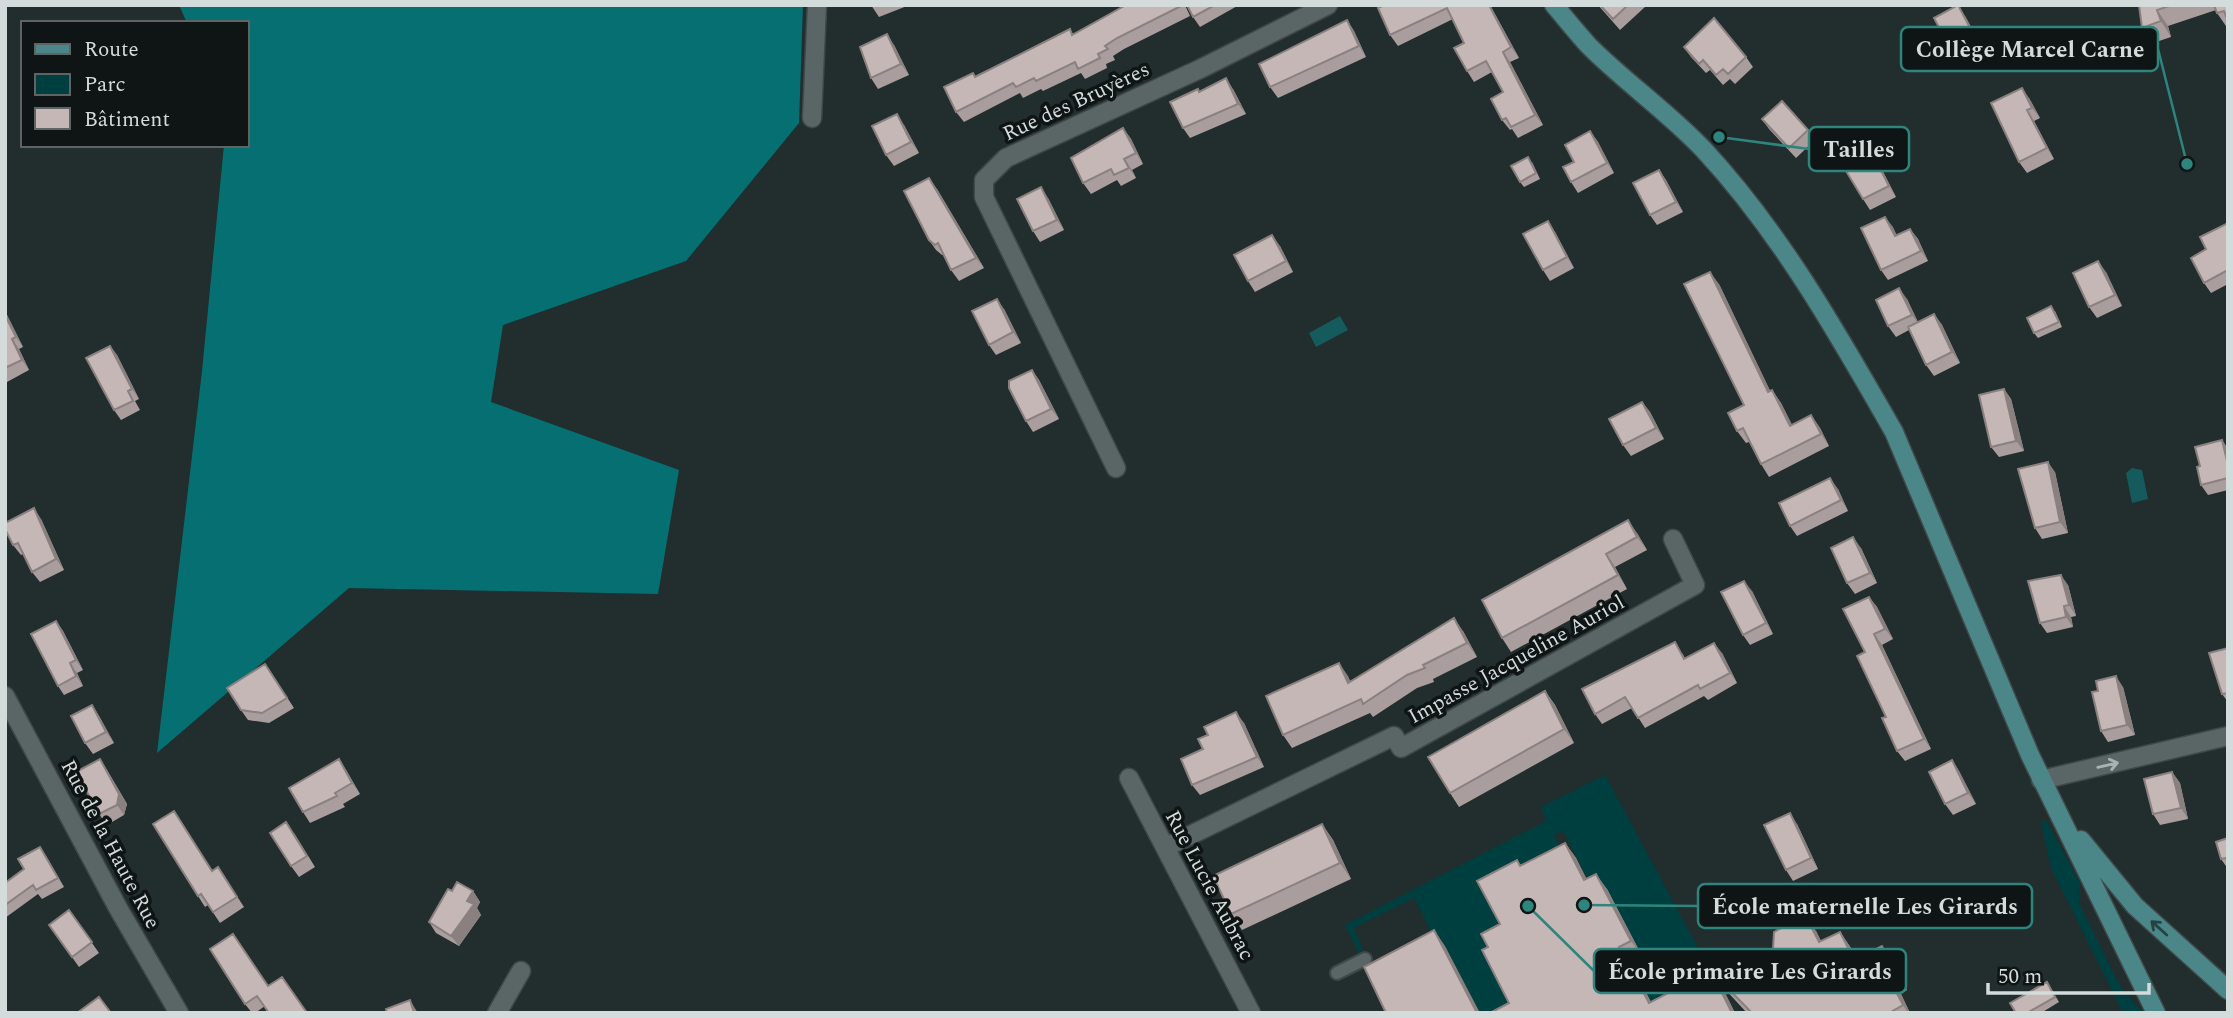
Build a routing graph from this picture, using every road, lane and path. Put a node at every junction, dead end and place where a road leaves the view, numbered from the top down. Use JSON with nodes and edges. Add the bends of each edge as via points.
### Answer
{"nodes":[{"id":1,"x":817,"y":5,"type":"edge"},
{"id":2,"x":1328,"y":5,"type":"edge"},
{"id":3,"x":1555,"y":5,"type":"edge"},
{"id":4,"x":812,"y":118,"type":"dead end"},
{"id":5,"x":1116,"y":468,"type":"dead end"},
{"id":6,"x":1673,"y":539,"type":"dead end"},
{"id":7,"x":5,"y":696,"type":"edge"},
{"id":8,"x":2228,"y":736,"type":"edge"},
{"id":9,"x":1129,"y":778,"type":"dead end"},
{"id":10,"x":2041,"y":780,"type":"junction"},
{"id":11,"x":2061,"y":815,"type":"junction"},
{"id":12,"x":1166,"y":847,"type":"junction"},
{"id":13,"x":1365,"y":959,"type":"dead end"},
{"id":14,"x":521,"y":971,"type":"dead end"},
{"id":15,"x":1337,"y":974,"type":"dead end"},
{"id":16,"x":2228,"y":990,"type":"edge"},
{"id":17,"x":179,"y":1013,"type":"edge"},
{"id":18,"x":497,"y":1013,"type":"edge"},
{"id":19,"x":1251,"y":1013,"type":"edge"},
{"id":20,"x":2156,"y":1013,"type":"edge"}],
"edges":[{"from":1,"to":4,"type":"street"},
{"from":2,"to":5,"type":"street","name":"Rue des Bruyères","via":[[1006,158],[984,180],[984,197]]},
{"from":3,"to":10,"type":"street","via":[[1590,46],[1703,149],[1750,202],[1807,287],[1894,432]]},
{"from":6,"to":12,"type":"street","name":"Impasse Jacqueline Auriol","via":[[1695,585],[1401,748],[1394,736]]},
{"from":7,"to":17,"type":"street","name":"Rue de la Haute Rue"},
{"from":10,"to":8,"type":"street","one_way":true},
{"from":9,"to":12,"type":"street","name":"Rue Lucie Aubrac"},
{"from":10,"to":11,"type":"street"},
{"from":16,"to":11,"type":"street","one_way":true,"via":[[2135,906]]},
{"from":11,"to":20,"type":"street"},
{"from":12,"to":19,"type":"street","name":"Rue Lucie Aubrac"},
{"from":13,"to":15,"type":"lane"},
{"from":14,"to":18,"type":"street"}]}
